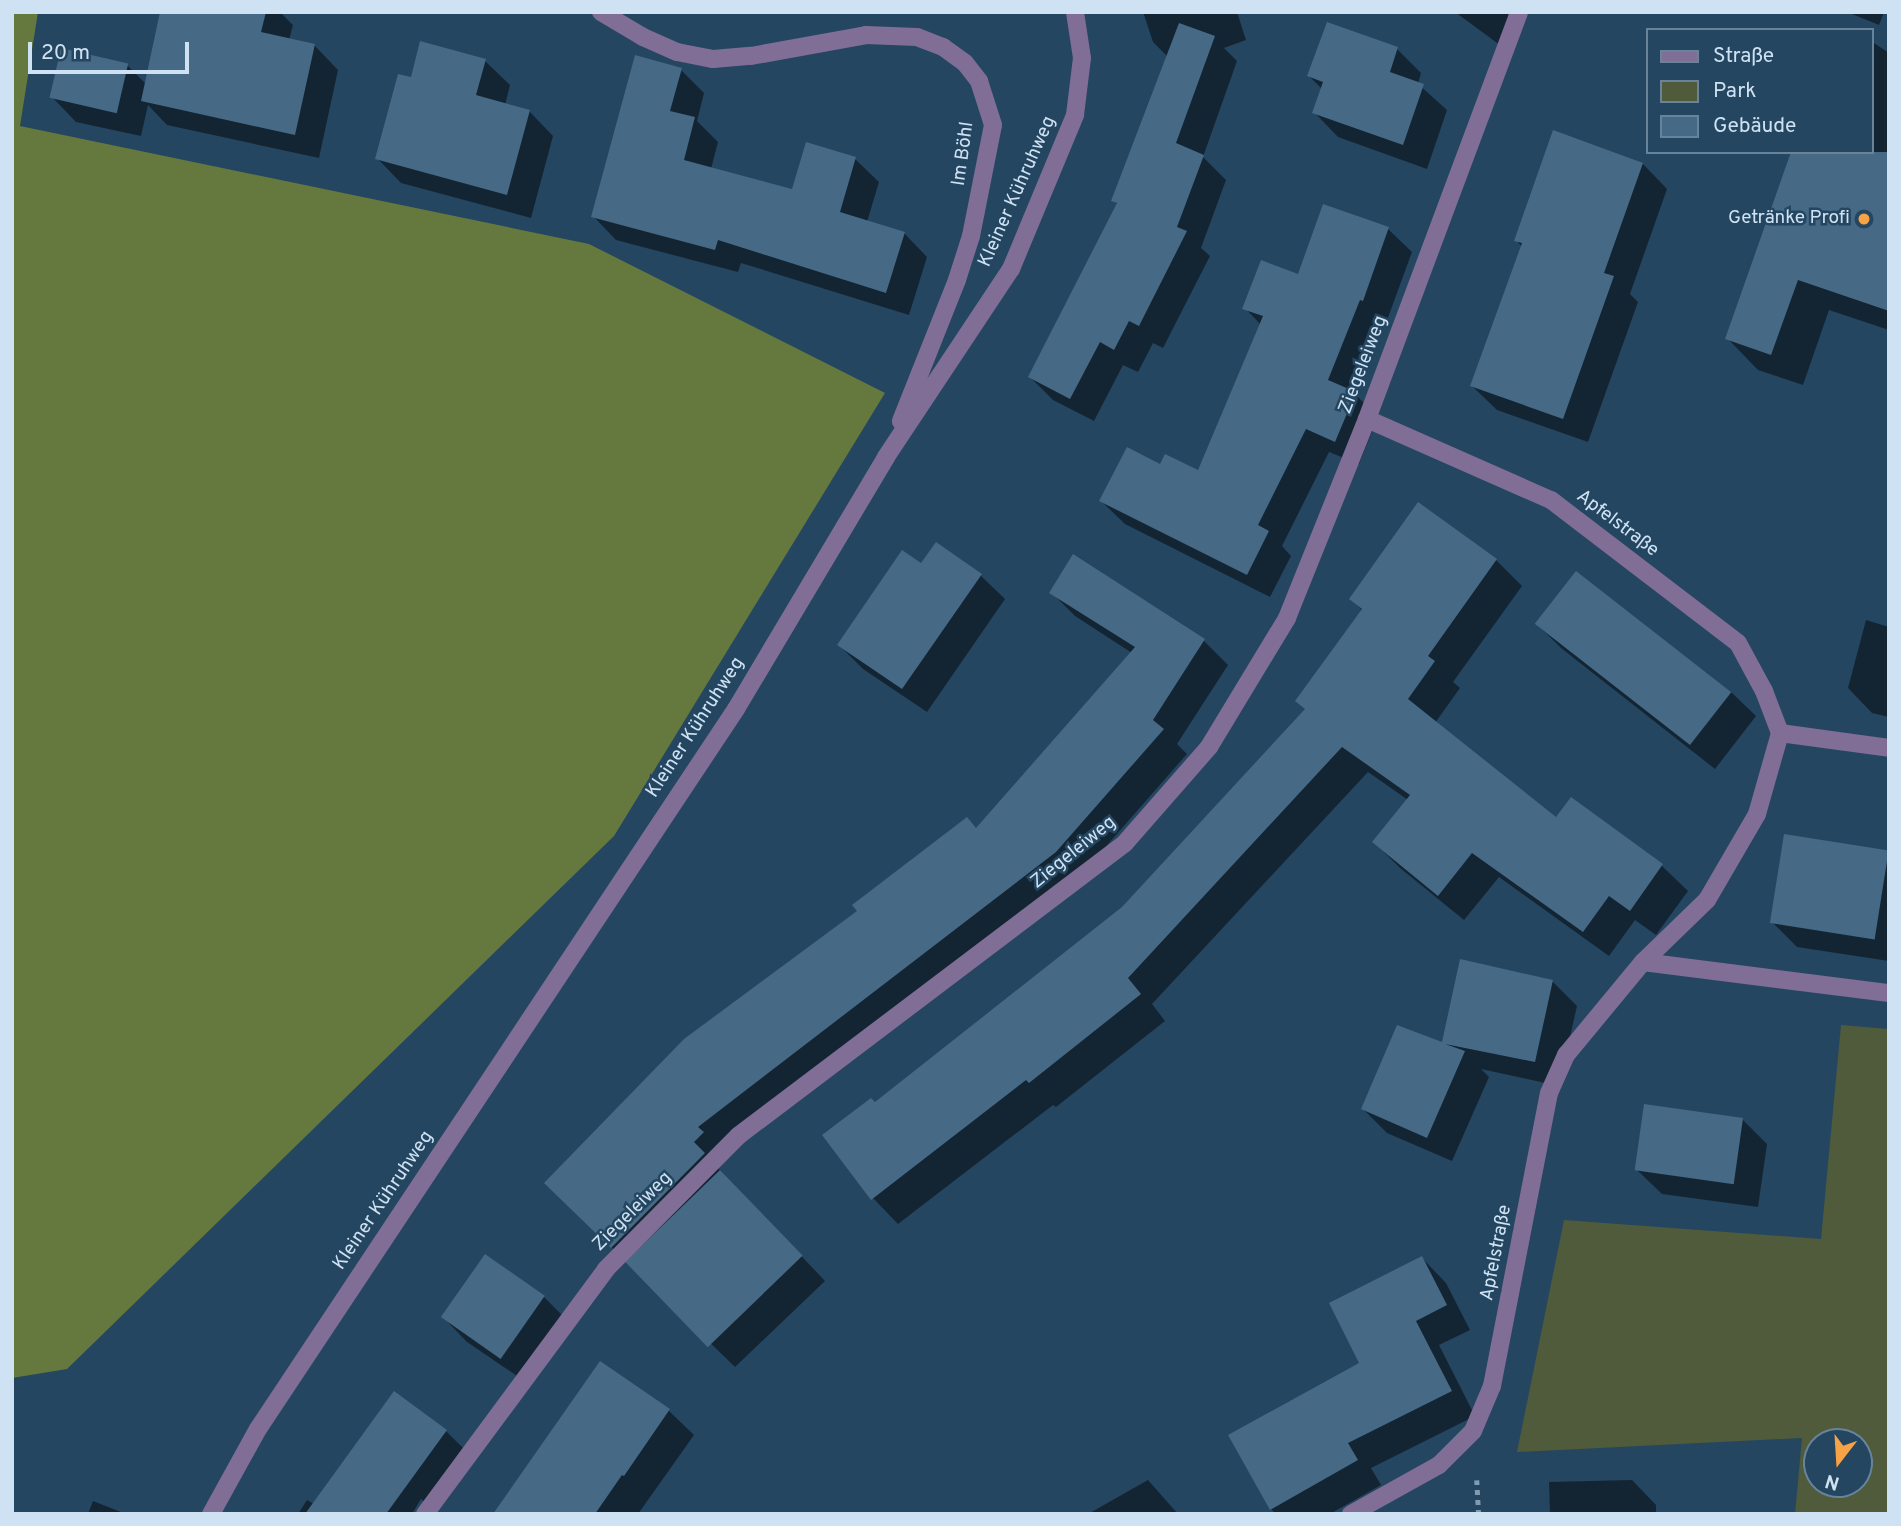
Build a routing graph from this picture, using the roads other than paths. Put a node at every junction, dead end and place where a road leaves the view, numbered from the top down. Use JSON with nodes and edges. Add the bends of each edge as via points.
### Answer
{"nodes":[{"id":1,"x":601,"y":12,"type":"edge"},
{"id":2,"x":1075,"y":12,"type":"edge"},
{"id":3,"x":1519,"y":12,"type":"edge"},
{"id":4,"x":1367,"y":419,"type":"junction"},
{"id":5,"x":886,"y":457,"type":"junction"},
{"id":6,"x":1780,"y":733,"type":"junction"},
{"id":7,"x":1889,"y":748,"type":"edge"},
{"id":8,"x":1643,"y":962,"type":"junction"},
{"id":9,"x":1889,"y":993,"type":"edge"},
{"id":10,"x":211,"y":1514,"type":"edge"},
{"id":11,"x":425,"y":1514,"type":"edge"},
{"id":12,"x":1351,"y":1514,"type":"edge"}],
"edges":[{"from":1,"to":5,"type":"street","name":"Im Böhl","via":[[677,52],[713,58],[866,36],[917,37],[943,47],[979,81],[993,125],[971,236]]},
{"from":2,"to":5,"type":"street","name":"Kleiner Kühruhweg","via":[[1082,58],[1074,115],[1011,269]]},
{"from":3,"to":4,"type":"street","name":"Ziegeleiweg"},
{"from":4,"to":6,"type":"street","name":"Apfelstraße","via":[[1551,500],[1738,643]]},
{"from":4,"to":11,"type":"street","name":"Ziegeleiweg","via":[[1287,618],[1209,747],[1125,843],[738,1136],[606,1269]]},
{"from":5,"to":10,"type":"street","name":"Kleiner Kühruhweg","via":[[736,709],[258,1429]]},
{"from":6,"to":7,"type":"street"},
{"from":6,"to":8,"type":"street","name":"Apfelstraße","via":[[1757,814],[1707,900]]},
{"from":8,"to":9,"type":"street"},
{"from":8,"to":12,"type":"street","name":"Apfelstraße","via":[[1566,1055],[1553,1083],[1492,1387],[1473,1431],[1439,1465]]}]}
